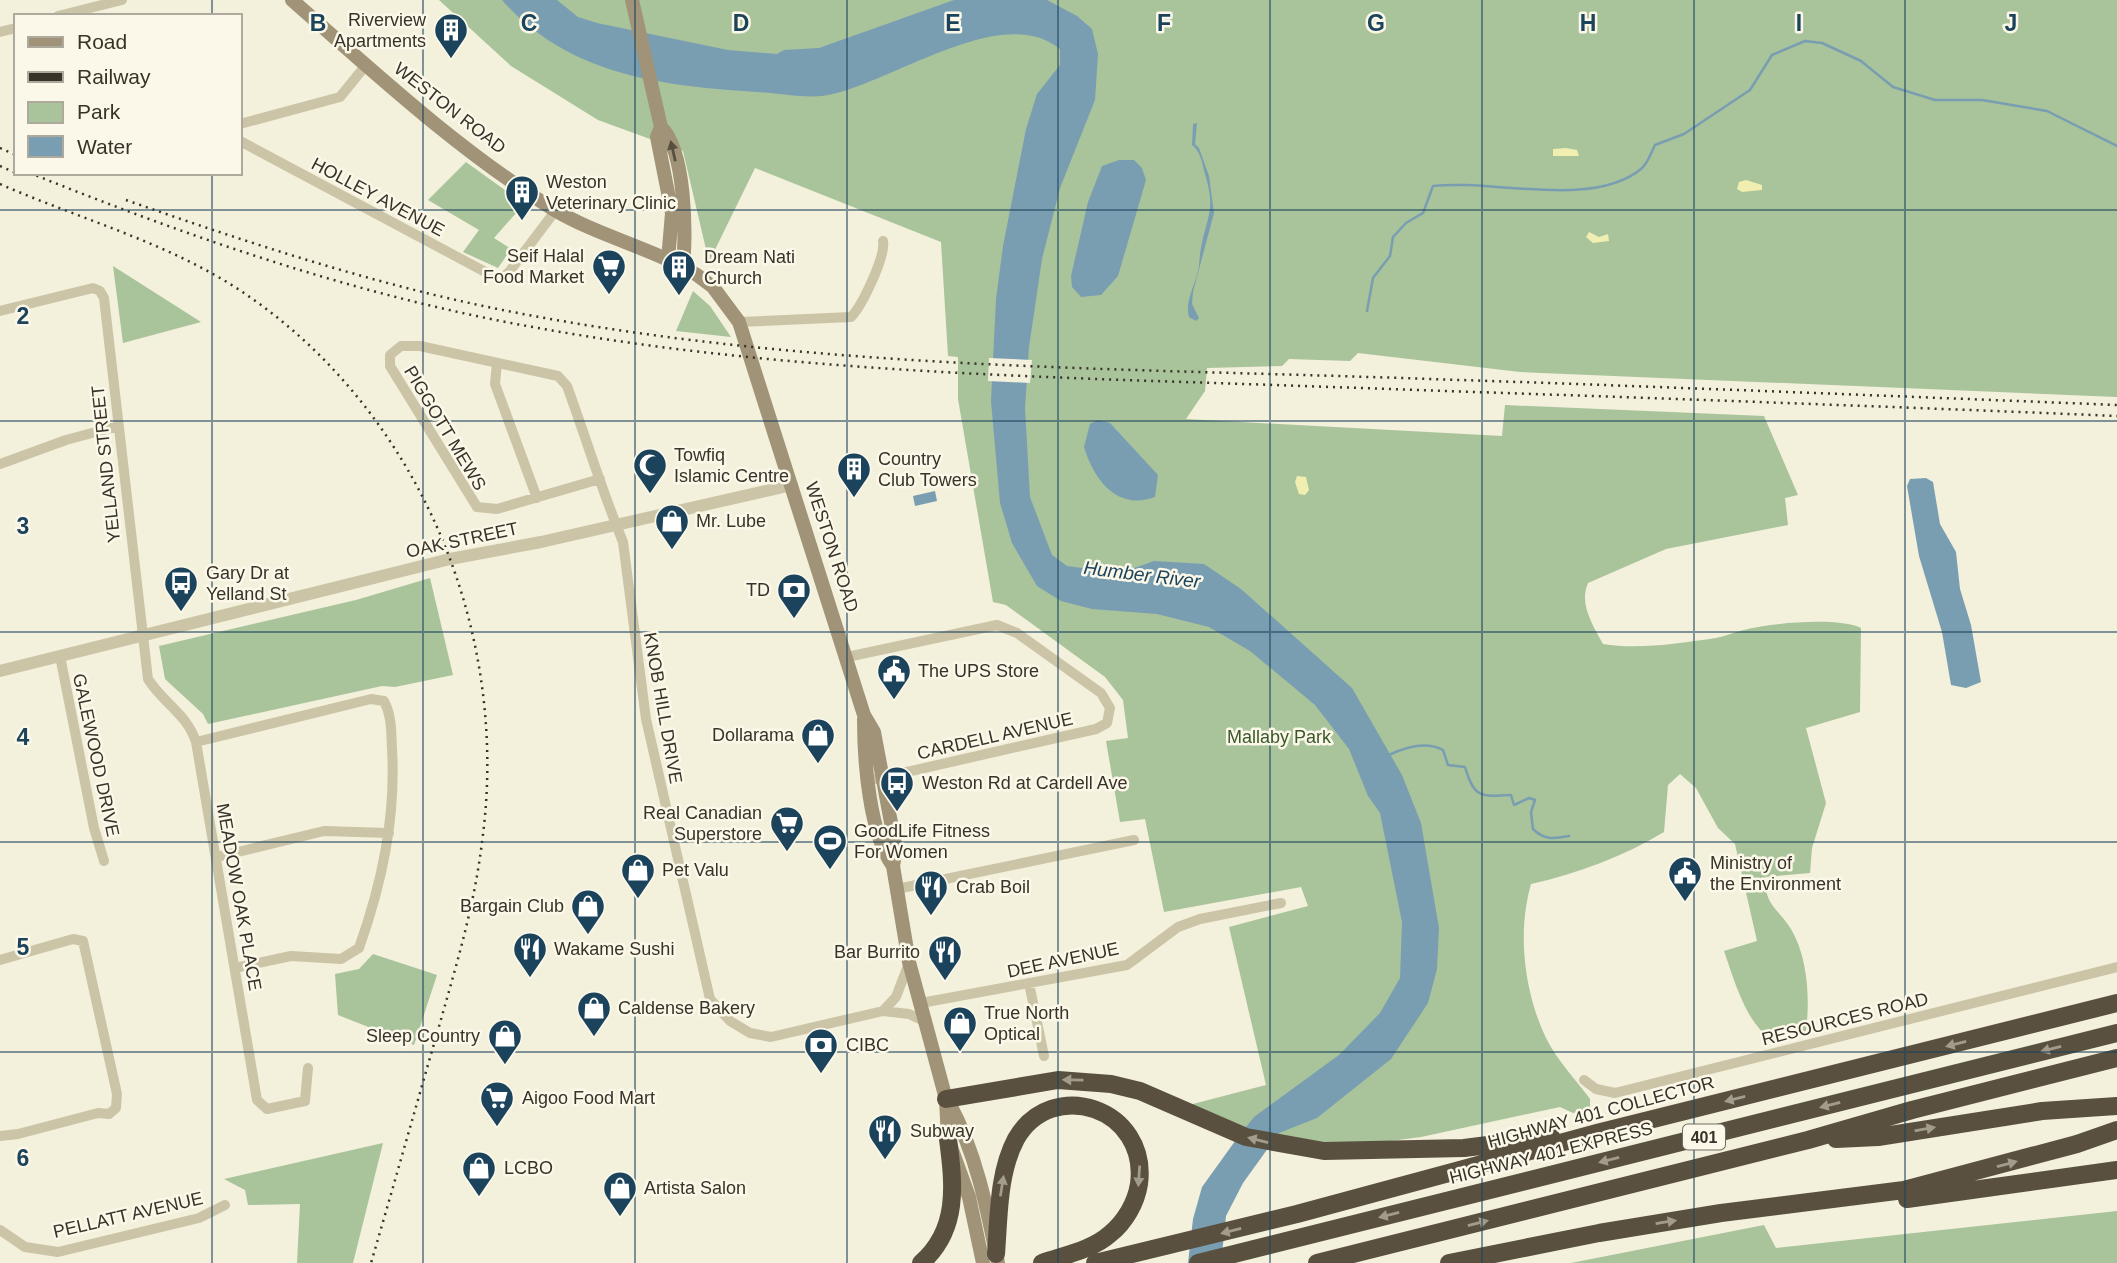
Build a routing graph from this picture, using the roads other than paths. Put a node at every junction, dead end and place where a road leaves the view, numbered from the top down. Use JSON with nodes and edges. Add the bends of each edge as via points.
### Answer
{"nodes":[{"id":1,"x":122,"y":0,"type":"edge"},
{"id":2,"x":292,"y":0,"type":"edge"},
{"id":3,"x":633,"y":4,"type":"edge"},
{"id":4,"x":102,"y":10,"type":"edge"},
{"id":5,"x":73,"y":14,"type":"edge"},
{"id":6,"x":366,"y":65,"type":"junction"},
{"id":7,"x":660,"y":120,"type":"junction"},
{"id":8,"x":242,"y":123,"type":"edge"},
{"id":9,"x":242,"y":142,"type":"edge"},
{"id":10,"x":556,"y":210,"type":"junction"},
{"id":11,"x":883,"y":241,"type":"dead end"},
{"id":12,"x":668,"y":260,"type":"junction"},
{"id":13,"x":683,"y":267,"type":"junction"},
{"id":14,"x":0,"y":311,"type":"edge"},
{"id":15,"x":739,"y":322,"type":"junction"},
{"id":16,"x":497,"y":363,"type":"junction"},
{"id":17,"x":118,"y":426,"type":"junction"},
{"id":18,"x":0,"y":464,"type":"edge"},
{"id":19,"x":600,"y":479,"type":"junction"},
{"id":20,"x":792,"y":485,"type":"junction"},
{"id":21,"x":537,"y":498,"type":"junction"},
{"id":22,"x":615,"y":524,"type":"junction"},
{"id":23,"x":140,"y":634,"type":"junction"},
{"id":24,"x":60,"y":656,"type":"junction"},
{"id":25,"x":847,"y":657,"type":"junction"},
{"id":26,"x":0,"y":671,"type":"edge"},
{"id":27,"x":864,"y":715,"type":"junction"},
{"id":28,"x":197,"y":742,"type":"junction"},
{"id":29,"x":884,"y":777,"type":"junction"},
{"id":30,"x":869,"y":780,"type":"junction"},
{"id":31,"x":389,"y":833,"type":"junction"},
{"id":32,"x":1134,"y":840,"type":"dead end"},
{"id":33,"x":216,"y":857,"type":"junction"},
{"id":34,"x":104,"y":861,"type":"dead end"},
{"id":35,"x":893,"y":866,"type":"junction"},
{"id":36,"x":897,"y":889,"type":"junction"},
{"id":37,"x":1281,"y":903,"type":"dead end"},
{"id":38,"x":0,"y":960,"type":"edge"},
{"id":39,"x":909,"y":962,"type":"junction"},
{"id":40,"x":2117,"y":967,"type":"edge"},
{"id":41,"x":235,"y":968,"type":"junction"},
{"id":42,"x":1029,"y":983,"type":"junction"},
{"id":43,"x":921,"y":1003,"type":"junction"},
{"id":44,"x":2117,"y":1003,"type":"edge"},
{"id":45,"x":883,"y":1011,"type":"junction"},
{"id":46,"x":926,"y":1022,"type":"junction"},
{"id":47,"x":2117,"y":1033,"type":"edge"},
{"id":48,"x":1044,"y":1056,"type":"dead end"},
{"id":49,"x":2117,"y":1058,"type":"edge"},
{"id":50,"x":308,"y":1068,"type":"dead end"},
{"id":51,"x":1584,"y":1080,"type":"dead end"},
{"id":52,"x":946,"y":1099,"type":"junction"},
{"id":53,"x":2117,"y":1106,"type":"edge"},
{"id":54,"x":2117,"y":1130,"type":"edge"},
{"id":55,"x":1597,"y":1133,"type":"junction"},
{"id":56,"x":0,"y":1136,"type":"edge"},
{"id":57,"x":948,"y":1139,"type":"junction"},
{"id":58,"x":1808,"y":1140,"type":"junction"},
{"id":59,"x":2117,"y":1170,"type":"edge"},
{"id":60,"x":1869,"y":1195,"type":"junction"},
{"id":61,"x":225,"y":1205,"type":"dead end"},
{"id":62,"x":0,"y":1230,"type":"edge"},
{"id":63,"x":1599,"y":1233,"type":"junction"},
{"id":64,"x":990,"y":1259,"type":"edge"},
{"id":65,"x":920,"y":1263,"type":"edge"},
{"id":66,"x":1042,"y":1263,"type":"edge"},
{"id":67,"x":1095,"y":1263,"type":"edge"},
{"id":68,"x":1198,"y":1263,"type":"edge"},
{"id":69,"x":1317,"y":1263,"type":"edge"},
{"id":70,"x":1450,"y":1263,"type":"edge"},
{"id":71,"x":1499,"y":1263,"type":"edge"}],
"edges":[{"from":1,"to":4,"type":"street"},
{"from":2,"to":6,"type":"main road","name":"WESTON ROAD"},
{"from":3,"to":7,"type":"main road"},
{"from":4,"to":5,"type":"street"},
{"from":6,"to":8,"type":"street","via":[[340,97]]},
{"from":6,"to":10,"type":"main road","name":"WESTON ROAD"},
{"from":7,"to":12,"type":"main road","via":[[657,137],[671,212]]},
{"from":13,"to":7,"type":"main road","one_way":true,"via":[[683,197],[669,135]]},
{"from":9,"to":10,"type":"street","name":"HOLLEY AVENUE","via":[[502,278]]},
{"from":10,"to":12,"type":"main road","name":"WESTON ROAD"},
{"from":11,"to":15,"type":"street","via":[[881,258],[851,317]]},
{"from":12,"to":13,"type":"main road","name":"WESTON ROAD"},
{"from":13,"to":15,"type":"main road","name":"WESTON ROAD","via":[[713,287]]},
{"from":14,"to":17,"type":"street","name":"YELLAND STREET","via":[[93,288],[100,291]]},
{"from":15,"to":20,"type":"main road","name":"WESTON ROAD"},
{"from":16,"to":19,"type":"street","name":"PIGGOTT MEWS","via":[[558,376],[565,382]]},
{"from":16,"to":21,"type":"street","via":[[495,384]]},
{"from":16,"to":21,"type":"street","name":"PIGGOTT MEWS","via":[[411,345],[390,355],[390,366],[472,503],[497,509]]},
{"from":17,"to":18,"type":"street"},
{"from":17,"to":23,"type":"street","name":"YELLAND STREET"},
{"from":19,"to":21,"type":"street","name":"PIGGOTT MEWS"},
{"from":19,"to":22,"type":"street","name":"PIGGOTT MEWS"},
{"from":20,"to":22,"type":"street","name":"OAK STREET"},
{"from":20,"to":25,"type":"main road","name":"WESTON ROAD"},
{"from":22,"to":23,"type":"street","name":"OAK STREET"},
{"from":22,"to":45,"type":"street","name":"KNOB HILL DRIVE","via":[[623,542],[646,719],[710,999],[730,1021],[750,1033],[771,1037]]},
{"from":23,"to":24,"type":"street","name":"OAK STREET"},
{"from":23,"to":28,"type":"street","name":"MEADOW OAK PLACE","via":[[148,679],[190,724]]},
{"from":24,"to":26,"type":"street","name":"OAK STREET"},
{"from":24,"to":34,"type":"street","name":"GALEWOOD DRIVE"},
{"from":25,"to":27,"type":"main road","name":"WESTON ROAD"},
{"from":25,"to":29,"type":"street","name":"CARDELL AVENUE","via":[[997,625],[1017,633],[1108,702],[1107,723],[1096,729]]},
{"from":27,"to":29,"type":"main road","name":"WESTON ROAD","via":[[874,732]]},
{"from":27,"to":30,"type":"main road","name":"WESTON ROAD"},
{"from":28,"to":31,"type":"street","via":[[371,699],[384,701],[390,713],[393,779]]},
{"from":28,"to":33,"type":"street","name":"MEADOW OAK PLACE"},
{"from":29,"to":30,"type":"street","name":"CARDELL AVENUE"},
{"from":29,"to":35,"type":"main road","name":"WESTON ROAD","via":[[896,849]]},
{"from":30,"to":35,"type":"main road","name":"WESTON ROAD","via":[[882,852]]},
{"from":31,"to":33,"type":"street","via":[[324,831]]},
{"from":31,"to":41,"type":"street","via":[[377,897],[359,948],[341,959],[291,956]]},
{"from":32,"to":36,"type":"street"},
{"from":33,"to":41,"type":"street","name":"MEADOW OAK PLACE"},
{"from":35,"to":36,"type":"main road","name":"WESTON ROAD"},
{"from":36,"to":39,"type":"main road","name":"WESTON ROAD"},
{"from":37,"to":42,"type":"street","name":"DEE AVENUE","via":[[1178,927],[1126,965]]},
{"from":38,"to":56,"type":"street","via":[[73,939],[83,941],[117,1094],[116,1108],[109,1114]]},
{"from":39,"to":43,"type":"main road","name":"WESTON ROAD"},
{"from":39,"to":45,"type":"street","via":[[896,997]]},
{"from":40,"to":51,"type":"street","name":"RESOURCES ROAD","via":[[1615,1093],[1596,1089]]},
{"from":41,"to":50,"type":"street","name":"MEADOW OAK PLACE","via":[[257,1100],[267,1109],[305,1101]]},
{"from":42,"to":43,"type":"street","name":"DEE AVENUE"},
{"from":42,"to":48,"type":"street"},
{"from":43,"to":46,"type":"main road","name":"WESTON ROAD"},
{"from":44,"to":55,"type":"highway","name":"HIGHWAY 401 COLLECTOR","number":"401","one_way":true},
{"from":45,"to":46,"type":"street","name":"KNOB HILL DRIVE","via":[[909,1014]]},
{"from":46,"to":52,"type":"main road","name":"WESTON ROAD"},
{"from":47,"to":68,"type":"highway","name":"HIGHWAY 401 EXPRESS","number":"401","one_way":true},
{"from":49,"to":58,"type":"highway","number":"401"},
{"from":55,"to":52,"type":"highway","one_way":true,"via":[[1464,1149],[1324,1151],[1246,1137],[1140,1091],[1082,1080],[1036,1082]]},
{"from":52,"to":57,"type":"main road","name":"WESTON ROAD"},
{"from":52,"to":64,"type":"main road","name":"WESTON ROAD","via":[[965,1132]]},
{"from":58,"to":53,"type":"highway","one_way":true,"via":[[1878,1137],[1974,1119]]},
{"from":60,"to":54,"type":"highway","one_way":true,"via":[[1970,1174]]},
{"from":55,"to":67,"type":"highway","name":"HIGHWAY 401 COLLECTOR","number":"401","one_way":true},
{"from":57,"to":64,"type":"main road","name":"WESTON ROAD"},
{"from":57,"to":65,"type":"highway","via":[[950,1219],[936,1248]]},
{"from":69,"to":58,"type":"highway","number":"401","one_way":true},
{"from":59,"to":60,"type":"highway","via":[[1894,1200]]},
{"from":63,"to":60,"type":"highway","one_way":true},
{"from":61,"to":62,"type":"street","name":"PELLATT AVENUE","via":[[199,1217],[58,1252],[25,1247]]},
{"from":63,"to":70,"type":"highway"},
{"from":63,"to":71,"type":"highway"},
{"from":64,"to":66,"type":"highway","one_way":true,"via":[[1002,1188],[1017,1138],[1048,1111],[1072,1106],[1101,1111],[1127,1132],[1138,1152],[1140,1176],[1133,1202],[1111,1233],[1094,1245]]}]}
